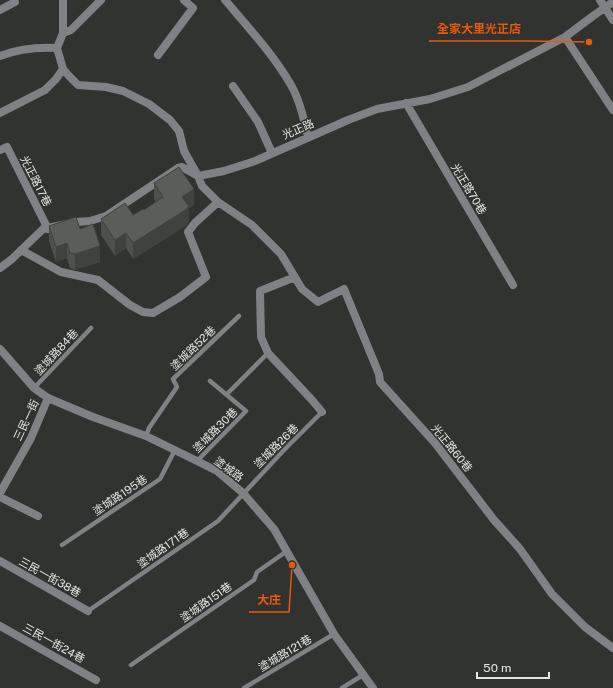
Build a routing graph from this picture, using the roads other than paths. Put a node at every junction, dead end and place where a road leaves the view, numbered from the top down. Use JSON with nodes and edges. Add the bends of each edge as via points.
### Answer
{"nodes":[{"id":1,"x":14,"y":0,"type":"edge"},
{"id":2,"x":63,"y":0,"type":"edge"},
{"id":3,"x":101,"y":0,"type":"edge"},
{"id":4,"x":184,"y":0,"type":"edge"},
{"id":5,"x":225,"y":0,"type":"edge"},
{"id":6,"x":613,"y":2,"type":"edge"},
{"id":7,"x":603,"y":4,"type":"edge"},
{"id":8,"x":0,"y":10,"type":"edge"},
{"id":9,"x":613,"y":20,"type":"edge"},
{"id":10,"x":63,"y":33,"type":"junction"},
{"id":11,"x":565,"y":37,"type":"junction"},
{"id":12,"x":57,"y":48,"type":"junction"},
{"id":13,"x":158,"y":55,"type":"dead end"},
{"id":14,"x":0,"y":56,"type":"edge"},
{"id":15,"x":63,"y":69,"type":"junction"},
{"id":16,"x":233,"y":86,"type":"dead end"},
{"id":17,"x":406,"y":103,"type":"junction"},
{"id":18,"x":613,"y":110,"type":"edge"},
{"id":19,"x":0,"y":113,"type":"edge"},
{"id":20,"x":308,"y":137,"type":"junction"},
{"id":21,"x":1,"y":147,"type":"edge"},
{"id":22,"x":272,"y":153,"type":"junction"},
{"id":23,"x":198,"y":176,"type":"junction"},
{"id":24,"x":218,"y":202,"type":"junction"},
{"id":25,"x":48,"y":229,"type":"junction"},
{"id":26,"x":21,"y":250,"type":"junction"},
{"id":27,"x":0,"y":268,"type":"edge"},
{"id":28,"x":295,"y":277,"type":"junction"},
{"id":29,"x":513,"y":286,"type":"dead end"},
{"id":30,"x":239,"y":316,"type":"dead end"},
{"id":31,"x":91,"y":328,"type":"dead end"},
{"id":32,"x":0,"y":349,"type":"edge"},
{"id":33,"x":268,"y":353,"type":"junction"},
{"id":34,"x":210,"y":381,"type":"dead end"},
{"id":35,"x":34,"y":388,"type":"junction"},
{"id":36,"x":227,"y":394,"type":"junction"},
{"id":37,"x":48,"y":398,"type":"junction"},
{"id":38,"x":322,"y":412,"type":"joint"},
{"id":39,"x":146,"y":436,"type":"junction"},
{"id":40,"x":175,"y":450,"type":"junction"},
{"id":41,"x":197,"y":461,"type":"junction"},
{"id":42,"x":0,"y":493,"type":"edge"},
{"id":43,"x":243,"y":493,"type":"junction"},
{"id":44,"x":0,"y":497,"type":"edge"},
{"id":45,"x":38,"y":516,"type":"dead end"},
{"id":46,"x":62,"y":545,"type":"dead end"},
{"id":47,"x":287,"y":551,"type":"junction"},
{"id":48,"x":0,"y":561,"type":"edge"},
{"id":49,"x":88,"y":611,"type":"joint"},
{"id":50,"x":0,"y":626,"type":"edge"},
{"id":51,"x":334,"y":634,"type":"junction"},
{"id":52,"x":613,"y":648,"type":"edge"},
{"id":53,"x":131,"y":665,"type":"dead end"},
{"id":54,"x":363,"y":675,"type":"junction"},
{"id":55,"x":96,"y":680,"type":"dead end"},
{"id":56,"x":244,"y":688,"type":"edge"},
{"id":57,"x":342,"y":688,"type":"edge"},
{"id":58,"x":373,"y":688,"type":"edge"}],
"edges":[{"from":1,"to":8,"type":"street","via":[[15,2]]},
{"from":2,"to":10,"type":"street"},
{"from":3,"to":10,"type":"street","via":[[71,30]]},
{"from":4,"to":13,"type":"street","via":[[193,8]]},
{"from":5,"to":20,"type":"street","via":[[274,58],[291,86],[304,117]]},
{"from":6,"to":7,"type":"street","name":"光正路"},
{"from":7,"to":9,"type":"street"},
{"from":7,"to":11,"type":"street","name":"光正路"},
{"from":10,"to":12,"type":"street"},
{"from":11,"to":17,"type":"street","name":"光正路","via":[[468,87],[430,99]]},
{"from":11,"to":18,"type":"street"},
{"from":12,"to":14,"type":"street","via":[[34,48]]},
{"from":12,"to":15,"type":"street"},
{"from":15,"to":19,"type":"street","via":[[45,90]]},
{"from":15,"to":23,"type":"street","name":"光正路60巷","via":[[78,85],[123,91],[149,104],[179,131],[184,151]]},
{"from":16,"to":22,"type":"street","via":[[258,122]]},
{"from":17,"to":20,"type":"street","name":"光正路","via":[[377,109]]},
{"from":17,"to":29,"type":"street","name":"光正路70巷"},
{"from":20,"to":22,"type":"street","name":"光正路"},
{"from":21,"to":25,"type":"street","name":"光正路17巷","via":[[7,147]]},
{"from":22,"to":23,"type":"street","name":"光正路","via":[[224,171]]},
{"from":23,"to":24,"type":"street","name":"光正路60巷","via":[[202,186]]},
{"from":23,"to":25,"type":"street","via":[[182,167],[178,168],[106,216]]},
{"from":24,"to":26,"type":"street","via":[[188,232],[206,277],[153,313],[143,312],[130,305],[98,280],[61,272]]},
{"from":24,"to":28,"type":"street","name":"光正路60巷","via":[[252,225],[281,254]]},
{"from":25,"to":26,"type":"street","via":[[40,231]]},
{"from":26,"to":27,"type":"street"},
{"from":28,"to":33,"type":"street","via":[[260,291],[261,337]]},
{"from":28,"to":52,"type":"street","name":"光正路60巷","via":[[302,289],[318,302],[344,289],[380,382],[435,443],[552,594],[585,627]]},
{"from":30,"to":39,"type":"lane","name":"塗城路52巷","via":[[173,379],[177,387]]},
{"from":31,"to":35,"type":"lane","name":"塗城路84巷"},
{"from":32,"to":35,"type":"street","name":"塗城路"},
{"from":33,"to":36,"type":"lane"},
{"from":33,"to":38,"type":"street"},
{"from":34,"to":36,"type":"lane","name":"塗城路30巷"},
{"from":35,"to":37,"type":"street","name":"塗城路"},
{"from":36,"to":41,"type":"lane","name":"塗城路30巷","via":[[246,411]]},
{"from":37,"to":39,"type":"street","name":"塗城路"},
{"from":37,"to":42,"type":"street","name":"三民一街","via":[[31,438]]},
{"from":38,"to":43,"type":"lane","name":"塗城路26巷"},
{"from":39,"to":40,"type":"street","name":"塗城路"},
{"from":40,"to":41,"type":"street","name":"塗城路"},
{"from":40,"to":46,"type":"lane","name":"塗城路195巷","via":[[160,479]]},
{"from":41,"to":43,"type":"street","name":"塗城路","via":[[217,472]]},
{"from":43,"to":47,"type":"street","name":"塗城路","via":[[274,529]]},
{"from":43,"to":49,"type":"lane","name":"塗城路171巷","via":[[218,521]]},
{"from":44,"to":45,"type":"street"},
{"from":47,"to":51,"type":"street","name":"塗城路"},
{"from":47,"to":53,"type":"lane","name":"塗城路151巷","via":[[257,572],[254,580]]},
{"from":48,"to":49,"type":"street","name":"三民一街38巷"},
{"from":50,"to":55,"type":"street","name":"三民一街24巷"},
{"from":51,"to":54,"type":"street","name":"塗城路"},
{"from":51,"to":56,"type":"lane","name":"塗城路121巷"},
{"from":54,"to":57,"type":"lane"},
{"from":54,"to":58,"type":"street","name":"塗城路"}]}
